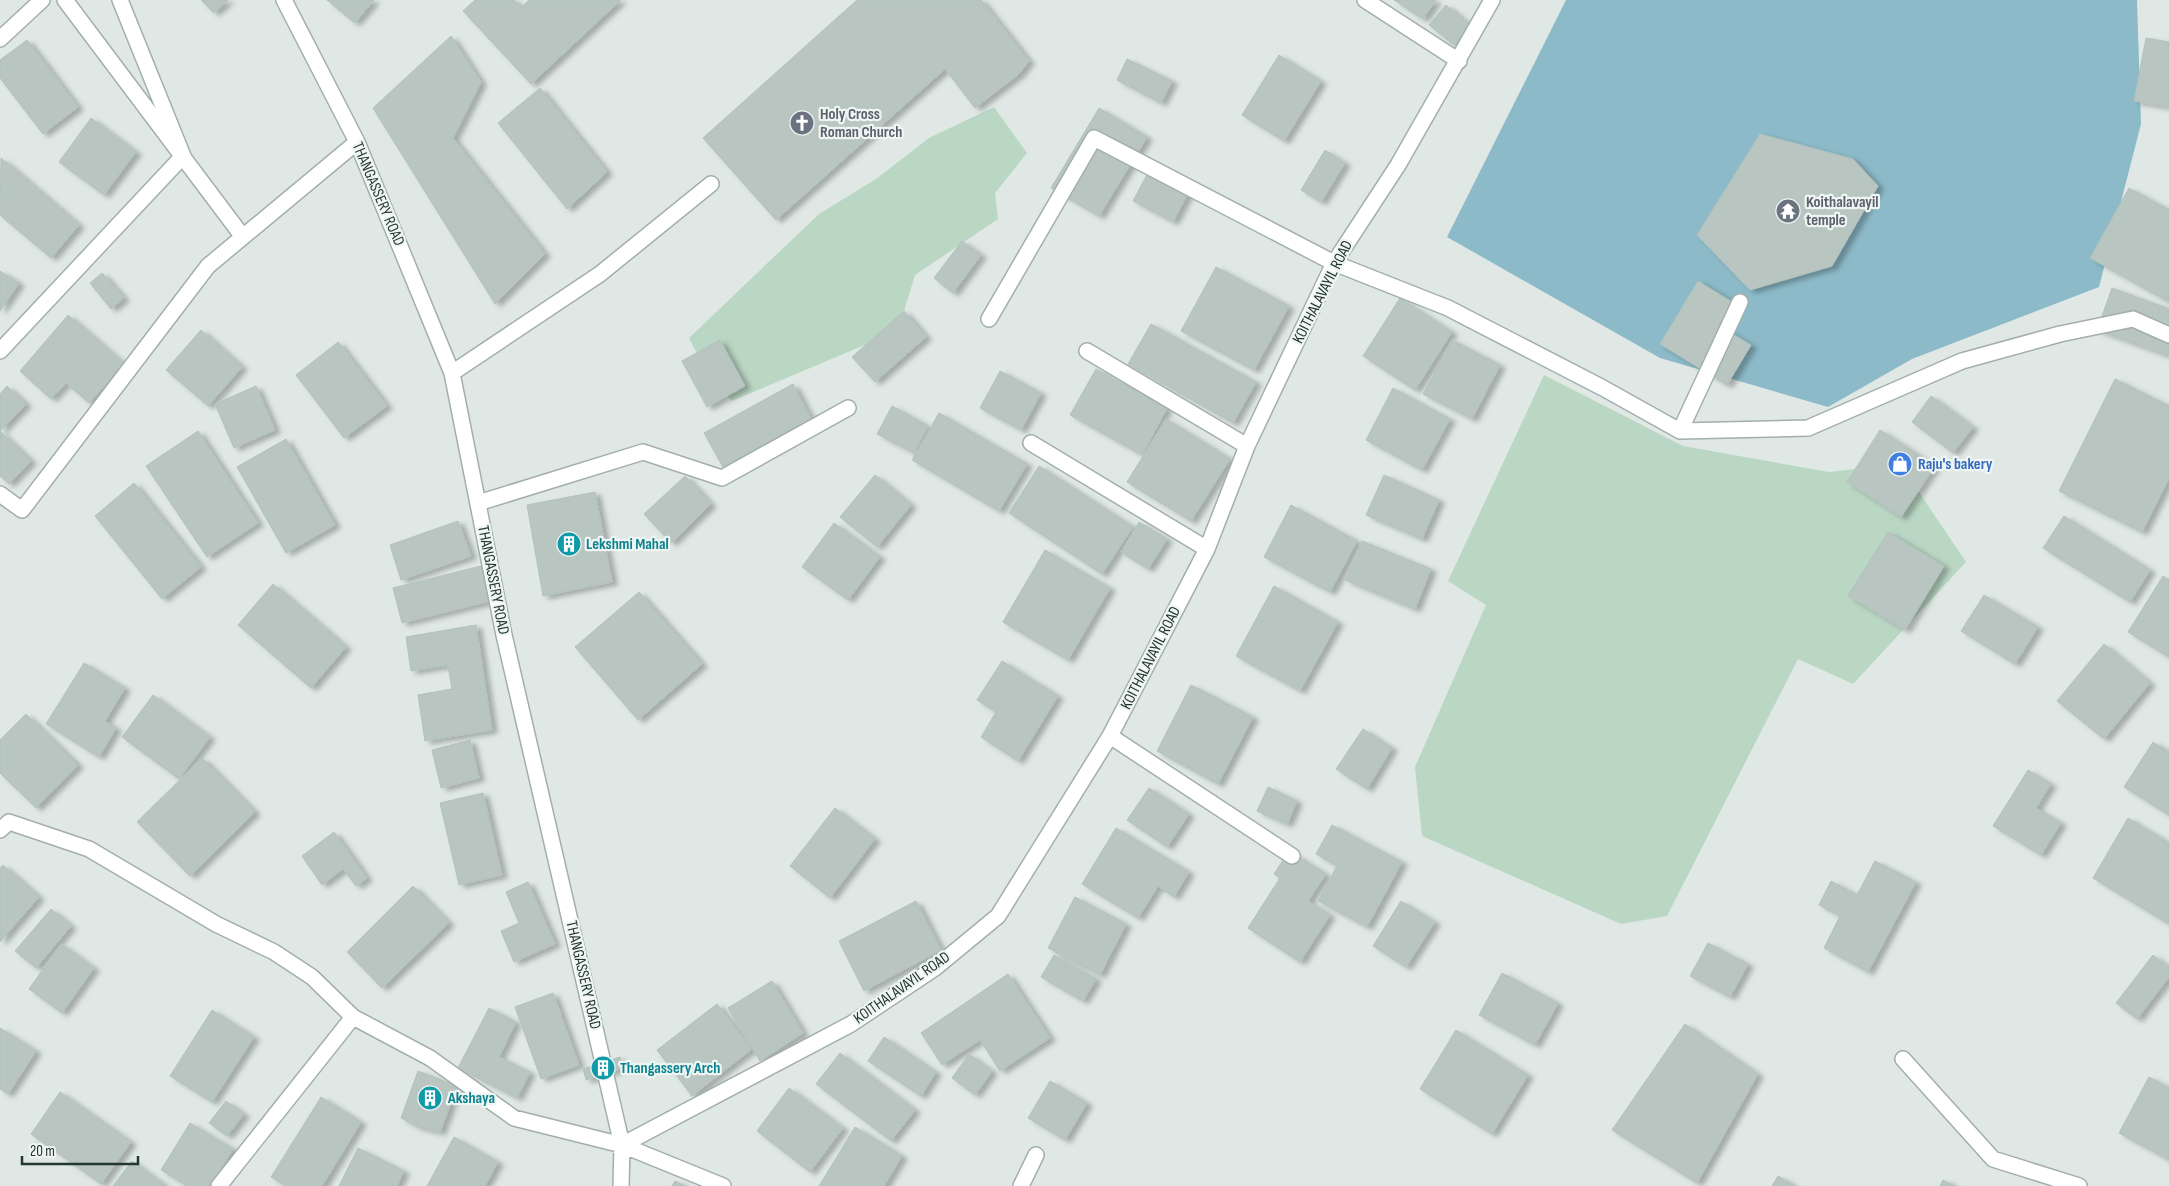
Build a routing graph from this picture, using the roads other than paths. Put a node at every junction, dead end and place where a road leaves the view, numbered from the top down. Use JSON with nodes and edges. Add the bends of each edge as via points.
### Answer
{"nodes":[{"id":1,"x":42,"y":0,"type":"edge"},
{"id":2,"x":65,"y":0,"type":"edge"},
{"id":3,"x":120,"y":0,"type":"edge"},
{"id":4,"x":284,"y":0,"type":"edge"},
{"id":5,"x":1365,"y":0,"type":"edge"},
{"id":6,"x":1492,"y":0,"type":"edge"},
{"id":7,"x":0,"y":39,"type":"edge"},
{"id":8,"x":1459,"y":60,"type":"junction"},
{"id":9,"x":357,"y":142,"type":"junction"},
{"id":10,"x":182,"y":156,"type":"junction"},
{"id":11,"x":711,"y":184,"type":"dead end"},
{"id":12,"x":243,"y":237,"type":"junction"},
{"id":13,"x":1334,"y":263,"type":"junction"},
{"id":14,"x":1740,"y":302,"type":"dead end"},
{"id":15,"x":989,"y":319,"type":"dead end"},
{"id":16,"x":2169,"y":335,"type":"edge"},
{"id":17,"x":0,"y":351,"type":"edge"},
{"id":18,"x":1086,"y":351,"type":"dead end"},
{"id":19,"x":452,"y":373,"type":"junction"},
{"id":20,"x":848,"y":408,"type":"dead end"},
{"id":21,"x":1680,"y":431,"type":"junction"},
{"id":22,"x":1031,"y":443,"type":"dead end"},
{"id":23,"x":1247,"y":446,"type":"junction"},
{"id":24,"x":0,"y":494,"type":"edge"},
{"id":25,"x":478,"y":503,"type":"junction"},
{"id":26,"x":1207,"y":549,"type":"junction"},
{"id":27,"x":1110,"y":736,"type":"junction"},
{"id":28,"x":0,"y":830,"type":"edge"},
{"id":29,"x":1292,"y":856,"type":"dead end"},
{"id":30,"x":352,"y":1016,"type":"junction"},
{"id":31,"x":1903,"y":1059,"type":"dead end"},
{"id":32,"x":622,"y":1145,"type":"junction"},
{"id":33,"x":1036,"y":1155,"type":"dead end"},
{"id":34,"x":219,"y":1186,"type":"edge"},
{"id":35,"x":621,"y":1186,"type":"edge"},
{"id":36,"x":723,"y":1186,"type":"edge"},
{"id":37,"x":1021,"y":1186,"type":"edge"},
{"id":38,"x":2079,"y":1186,"type":"edge"}],
"edges":[{"from":1,"to":7,"type":"street"},
{"from":2,"to":10,"type":"street"},
{"from":3,"to":10,"type":"street"},
{"from":4,"to":9,"type":"street","name":"THANGASSERY ROAD"},
{"from":5,"to":8,"type":"street"},
{"from":6,"to":8,"type":"street","name":"KOITHALAVAYIL ROAD"},
{"from":8,"to":13,"type":"street","name":"KOITHALAVAYIL ROAD","via":[[1398,164]]},
{"from":9,"to":12,"type":"street"},
{"from":9,"to":19,"type":"street","name":"THANGASSERY ROAD"},
{"from":10,"to":12,"type":"street"},
{"from":10,"to":17,"type":"street"},
{"from":11,"to":19,"type":"street","via":[[600,274]]},
{"from":12,"to":24,"type":"street","via":[[208,266],[22,510]]},
{"from":13,"to":15,"type":"street","via":[[1094,138]]},
{"from":13,"to":21,"type":"street","via":[[1448,308]]},
{"from":13,"to":23,"type":"street","name":"KOITHALAVAYIL ROAD"},
{"from":14,"to":21,"type":"street"},
{"from":16,"to":21,"type":"street","via":[[2133,319],[2060,334],[1962,361],[1808,428]]},
{"from":18,"to":23,"type":"street"},
{"from":19,"to":25,"type":"street","name":"THANGASSERY ROAD"},
{"from":20,"to":25,"type":"street","via":[[722,478],[643,452]]},
{"from":22,"to":26,"type":"street"},
{"from":23,"to":26,"type":"street","name":"KOITHALAVAYIL ROAD"},
{"from":25,"to":32,"type":"street","name":"THANGASSERY ROAD","via":[[506,645]]},
{"from":26,"to":27,"type":"street","name":"KOITHALAVAYIL ROAD"},
{"from":27,"to":29,"type":"street"},
{"from":27,"to":32,"type":"street","name":"KOITHALAVAYIL ROAD","via":[[998,916],[935,968],[851,1024]]},
{"from":28,"to":30,"type":"street","via":[[8,822],[89,849],[216,924],[274,952],[312,978]]},
{"from":30,"to":32,"type":"street","via":[[430,1058],[514,1118]]},
{"from":30,"to":34,"type":"street"},
{"from":31,"to":38,"type":"street","via":[[1993,1159]]},
{"from":32,"to":35,"type":"street","name":"THANGASSERY ROAD"},
{"from":32,"to":36,"type":"street"},
{"from":33,"to":37,"type":"street"}]}
